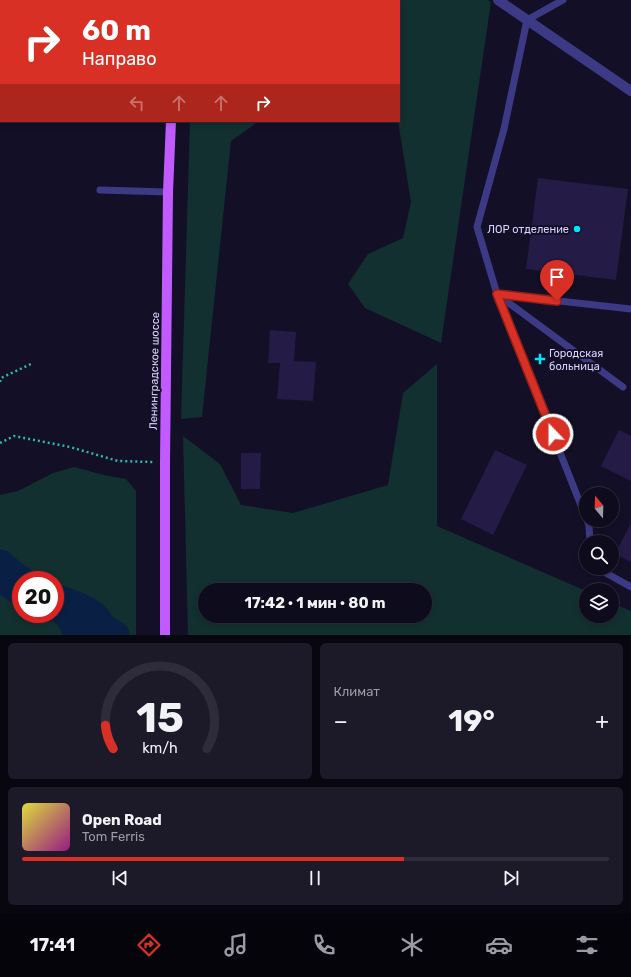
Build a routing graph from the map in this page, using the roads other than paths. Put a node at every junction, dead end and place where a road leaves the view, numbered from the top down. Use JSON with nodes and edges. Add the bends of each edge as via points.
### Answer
{"nodes":[{"id":1,"x":498,"y":0,"type":"edge"},
{"id":2,"x":563,"y":0,"type":"edge"},
{"id":3,"x":527,"y":20,"type":"junction"},
{"id":4,"x":631,"y":91,"type":"edge"},
{"id":5,"x":171,"y":122,"type":"edge"},
{"id":6,"x":100,"y":190,"type":"dead end"},
{"id":7,"x":168,"y":192,"type":"junction"},
{"id":8,"x":497,"y":294,"type":"junction"},
{"id":9,"x":631,"y":309,"type":"edge"},
{"id":10,"x":623,"y":388,"type":"dead end"},
{"id":11,"x":579,"y":501,"type":"edge"},
{"id":12,"x":610,"y":575,"type":"edge"},
{"id":13,"x":631,"y":587,"type":"edge"},
{"id":14,"x":165,"y":635,"type":"edge"}],
"edges":[{"from":1,"to":3,"type":"street"},
{"from":2,"to":3,"type":"lane"},
{"from":3,"to":4,"type":"street"},
{"from":3,"to":8,"type":"lane","via":[[504,129],[476,227]]},
{"from":5,"to":7,"type":"main road","name":"Ленинградское шоссе"},
{"from":6,"to":7,"type":"lane"},
{"from":7,"to":14,"type":"main road","name":"Ленинградское шоссе"},
{"from":8,"to":9,"type":"lane"},
{"from":8,"to":10,"type":"lane"},
{"from":8,"to":11,"type":"lane"},
{"from":12,"to":13,"type":"lane"}]}
